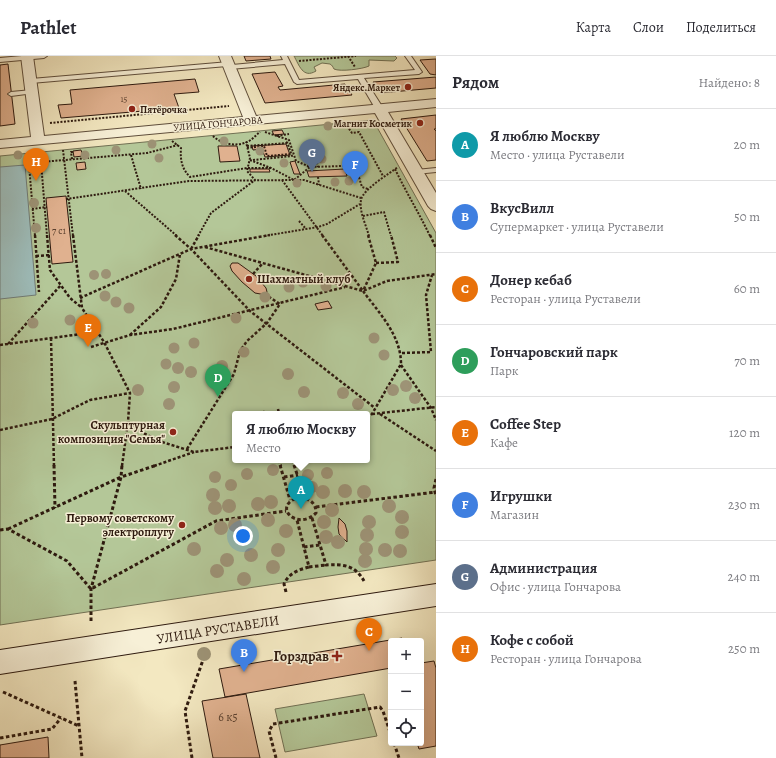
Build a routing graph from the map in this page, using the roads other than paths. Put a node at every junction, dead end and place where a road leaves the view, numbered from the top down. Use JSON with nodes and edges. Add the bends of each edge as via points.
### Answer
{"nodes":[{"id":1,"x":44,"y":56,"type":"edge"},
{"id":2,"x":408,"y":56,"type":"edge"},
{"id":3,"x":28,"y":57,"type":"edge"},
{"id":4,"x":285,"y":59,"type":"edge"},
{"id":5,"x":0,"y":60,"type":"edge"},
{"id":6,"x":228,"y":62,"type":"edge"},
{"id":7,"x":360,"y":77,"type":"junction"},
{"id":8,"x":31,"y":87,"type":"junction"},
{"id":9,"x":11,"y":94,"type":"dead end"},
{"id":10,"x":436,"y":103,"type":"edge"},
{"id":11,"x":379,"y":108,"type":"junction"},
{"id":12,"x":251,"y":120,"type":"junction"},
{"id":13,"x":0,"y":144,"type":"edge"},
{"id":14,"x":39,"y":145,"type":"junction"},
{"id":15,"x":436,"y":170,"type":"edge"},
{"id":16,"x":416,"y":172,"type":"junction"},
{"id":17,"x":436,"y":206,"type":"edge"},
{"id":18,"x":436,"y":595,"type":"edge"},
{"id":19,"x":0,"y":662,"type":"edge"}],
"edges":[{"from":1,"to":3,"type":"lane"},
{"from":2,"to":7,"type":"lane","via":[[418,72]]},
{"from":3,"to":5,"type":"lane"},
{"from":3,"to":8,"type":"street"},
{"from":4,"to":6,"type":"lane"},
{"from":4,"to":7,"type":"lane","via":[[297,82]]},
{"from":6,"to":8,"type":"lane"},
{"from":6,"to":12,"type":"street"},
{"from":7,"to":11,"type":"lane"},
{"from":8,"to":9,"type":"lane"},
{"from":8,"to":14,"type":"street"},
{"from":10,"to":11,"type":"street","name":"УЛИЦА ГОНЧАРОВА"},
{"from":11,"to":12,"type":"street","name":"УЛИЦА ГОНЧАРОВА"},
{"from":11,"to":16,"type":"street"},
{"from":12,"to":14,"type":"street","name":"УЛИЦА ГОНЧАРОВА"},
{"from":13,"to":14,"type":"street","name":"УЛИЦА ГОНЧАРОВА"},
{"from":15,"to":16,"type":"lane"},
{"from":16,"to":17,"type":"street"},
{"from":18,"to":19,"type":"main road","name":"УЛИЦА РУСТАВЕЛИ"}]}
